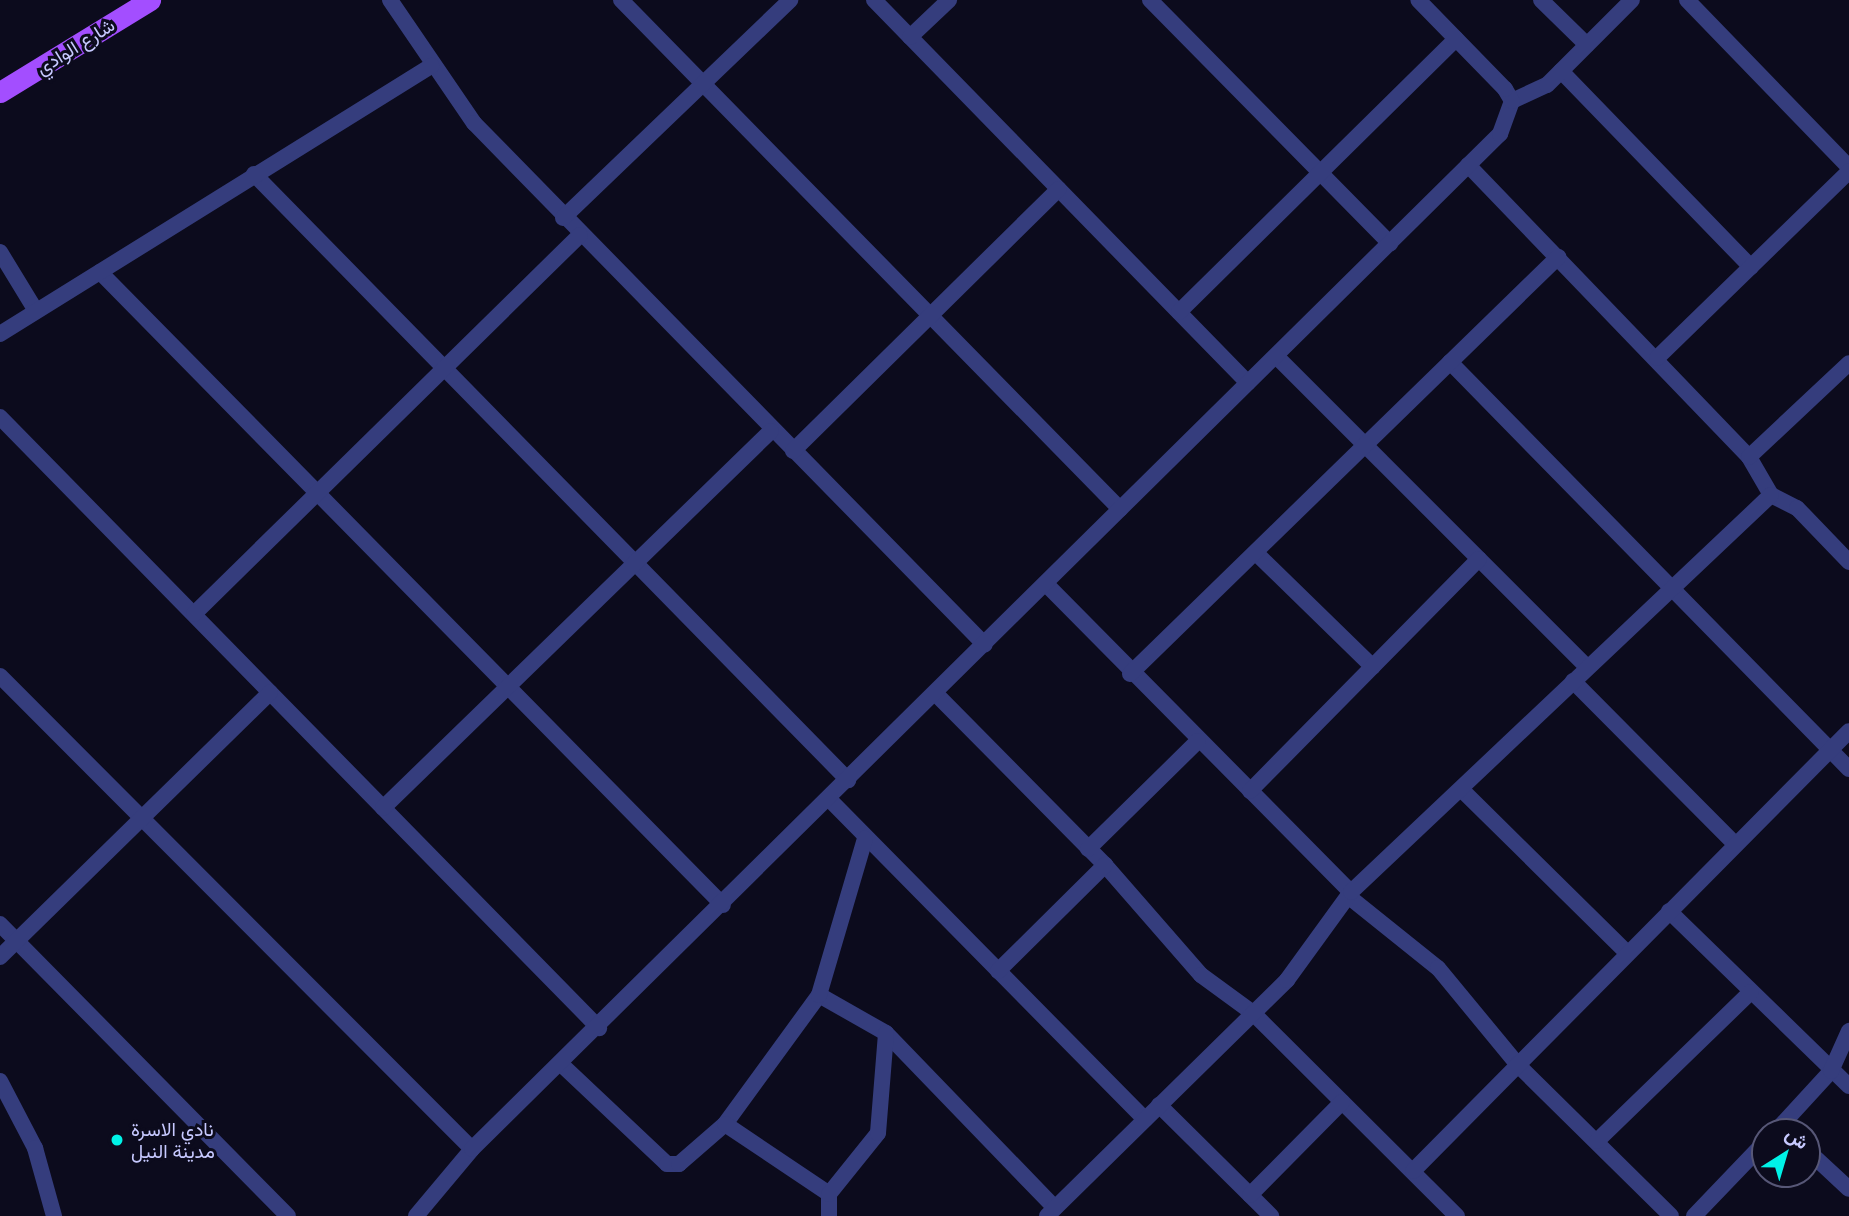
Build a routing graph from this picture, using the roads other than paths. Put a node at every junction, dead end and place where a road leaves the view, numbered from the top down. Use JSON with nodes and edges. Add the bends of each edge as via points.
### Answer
{"nodes":[{"id":1,"x":150,"y":0,"type":"edge"},
{"id":2,"x":390,"y":0,"type":"edge"},
{"id":3,"x":621,"y":0,"type":"edge"},
{"id":4,"x":790,"y":0,"type":"edge"},
{"id":5,"x":874,"y":0,"type":"edge"},
{"id":6,"x":949,"y":0,"type":"edge"},
{"id":7,"x":1150,"y":0,"type":"edge"},
{"id":8,"x":1418,"y":0,"type":"edge"},
{"id":9,"x":1541,"y":0,"type":"edge"},
{"id":10,"x":1632,"y":0,"type":"edge"},
{"id":11,"x":1687,"y":0,"type":"edge"},
{"id":12,"x":910,"y":37,"type":"junction"},
{"id":13,"x":1456,"y":39,"type":"junction"},
{"id":14,"x":1587,"y":45,"type":"junction"},
{"id":15,"x":431,"y":66,"type":"junction"},
{"id":16,"x":1562,"y":71,"type":"junction"},
{"id":17,"x":704,"y":80,"type":"junction"},
{"id":18,"x":0,"y":92,"type":"edge"},
{"id":19,"x":1512,"y":101,"type":"junction"},
{"id":20,"x":1468,"y":166,"type":"junction"},
{"id":21,"x":1320,"y":173,"type":"junction"},
{"id":22,"x":254,"y":174,"type":"junction"},
{"id":23,"x":1847,"y":177,"type":"edge"},
{"id":24,"x":1059,"y":189,"type":"junction"},
{"id":25,"x":563,"y":218,"type":"junction"},
{"id":26,"x":580,"y":235,"type":"junction"},
{"id":27,"x":1390,"y":243,"type":"junction"},
{"id":28,"x":0,"y":252,"type":"edge"},
{"id":29,"x":1558,"y":257,"type":"junction"},
{"id":30,"x":1751,"y":267,"type":"junction"},
{"id":31,"x":100,"y":272,"type":"junction"},
{"id":32,"x":36,"y":311,"type":"junction"},
{"id":33,"x":1179,"y":312,"type":"junction"},
{"id":34,"x":933,"y":317,"type":"junction"},
{"id":35,"x":0,"y":334,"type":"edge"},
{"id":36,"x":1276,"y":356,"type":"junction"},
{"id":37,"x":1657,"y":358,"type":"junction"},
{"id":38,"x":1450,"y":362,"type":"junction"},
{"id":39,"x":1849,"y":363,"type":"edge"},
{"id":40,"x":445,"y":370,"type":"junction"},
{"id":41,"x":1248,"y":383,"type":"junction"},
{"id":42,"x":0,"y":417,"type":"edge"},
{"id":43,"x":771,"y":431,"type":"junction"},
{"id":44,"x":1365,"y":445,"type":"junction"},
{"id":45,"x":793,"y":451,"type":"junction"},
{"id":46,"x":1749,"y":457,"type":"junction"},
{"id":47,"x":319,"y":494,"type":"junction"},
{"id":48,"x":1771,"y":495,"type":"junction"},
{"id":49,"x":1120,"y":509,"type":"junction"},
{"id":50,"x":1256,"y":553,"type":"junction"},
{"id":51,"x":1479,"y":559,"type":"junction"},
{"id":52,"x":1849,"y":562,"type":"edge"},
{"id":53,"x":634,"y":568,"type":"junction"},
{"id":54,"x":1046,"y":584,"type":"junction"},
{"id":55,"x":1669,"y":585,"type":"junction"},
{"id":56,"x":194,"y":614,"type":"junction"},
{"id":57,"x":985,"y":645,"type":"junction"},
{"id":58,"x":1373,"y":667,"type":"junction"},
{"id":59,"x":1587,"y":667,"type":"junction"},
{"id":60,"x":1129,"y":674,"type":"junction"},
{"id":61,"x":0,"y":676,"type":"edge"},
{"id":62,"x":1573,"y":681,"type":"junction"},
{"id":63,"x":510,"y":685,"type":"junction"},
{"id":64,"x":270,"y":693,"type":"junction"},
{"id":65,"x":935,"y":693,"type":"junction"},
{"id":66,"x":1849,"y":731,"type":"edge"},
{"id":67,"x":1198,"y":741,"type":"junction"},
{"id":68,"x":1830,"y":750,"type":"junction"},
{"id":69,"x":1849,"y":769,"type":"edge"},
{"id":70,"x":848,"y":780,"type":"junction"},
{"id":71,"x":1250,"y":791,"type":"junction"},
{"id":72,"x":1463,"y":791,"type":"junction"},
{"id":73,"x":829,"y":799,"type":"junction"},
{"id":74,"x":383,"y":808,"type":"junction"},
{"id":75,"x":140,"y":817,"type":"junction"},
{"id":76,"x":865,"y":839,"type":"junction"},
{"id":77,"x":1735,"y":844,"type":"junction"},
{"id":78,"x":1088,"y":849,"type":"junction"},
{"id":79,"x":1105,"y":865,"type":"junction"},
{"id":80,"x":1350,"y":894,"type":"junction"},
{"id":81,"x":723,"y":905,"type":"junction"},
{"id":82,"x":1669,"y":911,"type":"junction"},
{"id":83,"x":0,"y":924,"type":"edge"},
{"id":84,"x":16,"y":940,"type":"junction"},
{"id":85,"x":1627,"y":953,"type":"junction"},
{"id":86,"x":0,"y":957,"type":"edge"},
{"id":87,"x":998,"y":971,"type":"junction"},
{"id":88,"x":1751,"y":992,"type":"junction"},
{"id":89,"x":819,"y":995,"type":"junction"},
{"id":90,"x":1253,"y":1013,"type":"junction"},
{"id":91,"x":599,"y":1028,"type":"junction"},
{"id":92,"x":1849,"y":1031,"type":"edge"},
{"id":93,"x":886,"y":1033,"type":"junction"},
{"id":94,"x":1517,"y":1064,"type":"junction"},
{"id":95,"x":562,"y":1065,"type":"junction"},
{"id":96,"x":1831,"y":1071,"type":"junction"},
{"id":97,"x":0,"y":1081,"type":"edge"},
{"id":98,"x":1849,"y":1086,"type":"edge"},
{"id":99,"x":1342,"y":1102,"type":"junction"},
{"id":100,"x":1159,"y":1105,"type":"junction"},
{"id":101,"x":1791,"y":1118,"type":"edge"},
{"id":102,"x":1145,"y":1119,"type":"junction"},
{"id":103,"x":725,"y":1124,"type":"junction"},
{"id":104,"x":1597,"y":1141,"type":"junction"},
{"id":105,"x":472,"y":1149,"type":"junction"},
{"id":106,"x":1751,"y":1157,"type":"edge"},
{"id":107,"x":1821,"y":1163,"type":"edge"},
{"id":108,"x":1413,"y":1171,"type":"junction"},
{"id":109,"x":1849,"y":1189,"type":"edge"},
{"id":110,"x":830,"y":1194,"type":"junction"},
{"id":111,"x":1250,"y":1195,"type":"junction"},
{"id":112,"x":1051,"y":1212,"type":"edge"},
{"id":113,"x":54,"y":1216,"type":"edge"},
{"id":114,"x":288,"y":1216,"type":"edge"},
{"id":115,"x":416,"y":1216,"type":"edge"},
{"id":116,"x":829,"y":1216,"type":"edge"},
{"id":117,"x":1271,"y":1216,"type":"edge"},
{"id":118,"x":1457,"y":1216,"type":"edge"},
{"id":119,"x":1671,"y":1216,"type":"edge"},
{"id":120,"x":1694,"y":1216,"type":"edge"}],
"edges":[{"from":1,"to":18,"type":"main road","name":"شارع الوادي"},
{"from":2,"to":15,"type":"street"},
{"from":3,"to":17,"type":"street"},
{"from":4,"to":17,"type":"street"},
{"from":5,"to":12,"type":"street"},
{"from":6,"to":12,"type":"street"},
{"from":7,"to":21,"type":"street"},
{"from":8,"to":13,"type":"street"},
{"from":9,"to":14,"type":"street"},
{"from":10,"to":14,"type":"street"},
{"from":11,"to":23,"type":"street"},
{"from":12,"to":24,"type":"street"},
{"from":13,"to":19,"type":"street"},
{"from":13,"to":21,"type":"street"},
{"from":14,"to":16,"type":"street"},
{"from":15,"to":22,"type":"street"},
{"from":15,"to":25,"type":"street","via":[[474,123]]},
{"from":16,"to":19,"type":"street"},
{"from":16,"to":30,"type":"street"},
{"from":17,"to":25,"type":"street"},
{"from":17,"to":34,"type":"street"},
{"from":19,"to":20,"type":"street","via":[[1500,134]]},
{"from":20,"to":27,"type":"street"},
{"from":20,"to":29,"type":"street"},
{"from":21,"to":27,"type":"street"},
{"from":21,"to":33,"type":"street"},
{"from":22,"to":31,"type":"street"},
{"from":22,"to":40,"type":"street"},
{"from":23,"to":30,"type":"street"},
{"from":24,"to":33,"type":"street"},
{"from":24,"to":34,"type":"street"},
{"from":25,"to":26,"type":"street"},
{"from":26,"to":40,"type":"street"},
{"from":26,"to":43,"type":"street"},
{"from":27,"to":36,"type":"street"},
{"from":28,"to":32,"type":"street"},
{"from":29,"to":37,"type":"street"},
{"from":29,"to":38,"type":"street"},
{"from":30,"to":37,"type":"street"},
{"from":31,"to":32,"type":"street"},
{"from":31,"to":47,"type":"street"},
{"from":32,"to":35,"type":"street"},
{"from":33,"to":41,"type":"street"},
{"from":34,"to":45,"type":"street"},
{"from":34,"to":49,"type":"street"},
{"from":36,"to":41,"type":"street"},
{"from":36,"to":44,"type":"street"},
{"from":37,"to":46,"type":"street"},
{"from":38,"to":44,"type":"street"},
{"from":38,"to":55,"type":"street"},
{"from":39,"to":46,"type":"street"},
{"from":40,"to":47,"type":"street"},
{"from":40,"to":53,"type":"street"},
{"from":41,"to":49,"type":"street"},
{"from":42,"to":56,"type":"street"},
{"from":43,"to":45,"type":"street"},
{"from":43,"to":53,"type":"street"},
{"from":44,"to":50,"type":"street"},
{"from":44,"to":51,"type":"street"},
{"from":45,"to":57,"type":"street"},
{"from":46,"to":48,"type":"street"},
{"from":47,"to":56,"type":"street"},
{"from":47,"to":63,"type":"street"},
{"from":48,"to":52,"type":"street","via":[[1797,508]]},
{"from":48,"to":55,"type":"street"},
{"from":49,"to":54,"type":"street"},
{"from":50,"to":58,"type":"street"},
{"from":50,"to":60,"type":"street"},
{"from":51,"to":58,"type":"street"},
{"from":51,"to":59,"type":"street"},
{"from":53,"to":63,"type":"street"},
{"from":53,"to":70,"type":"street"},
{"from":54,"to":57,"type":"street"},
{"from":54,"to":60,"type":"street"},
{"from":55,"to":59,"type":"street"},
{"from":55,"to":68,"type":"street"},
{"from":56,"to":64,"type":"street"},
{"from":57,"to":65,"type":"street"},
{"from":58,"to":71,"type":"street"},
{"from":59,"to":62,"type":"street"},
{"from":60,"to":67,"type":"street"},
{"from":61,"to":75,"type":"street"},
{"from":62,"to":72,"type":"street"},
{"from":62,"to":77,"type":"street"},
{"from":63,"to":74,"type":"street"},
{"from":63,"to":81,"type":"street"},
{"from":64,"to":74,"type":"street"},
{"from":64,"to":75,"type":"street"},
{"from":65,"to":70,"type":"street"},
{"from":65,"to":78,"type":"street"},
{"from":66,"to":68,"type":"street"},
{"from":67,"to":71,"type":"street"},
{"from":67,"to":78,"type":"street"},
{"from":68,"to":69,"type":"street"},
{"from":68,"to":77,"type":"street"},
{"from":70,"to":73,"type":"street"},
{"from":71,"to":80,"type":"street"},
{"from":72,"to":80,"type":"street"},
{"from":72,"to":85,"type":"street"},
{"from":73,"to":76,"type":"street"},
{"from":73,"to":81,"type":"street"},
{"from":74,"to":91,"type":"street"},
{"from":75,"to":84,"type":"street"},
{"from":75,"to":105,"type":"street"},
{"from":76,"to":87,"type":"street"},
{"from":76,"to":89,"type":"street"},
{"from":77,"to":82,"type":"street"},
{"from":78,"to":79,"type":"street"},
{"from":79,"to":87,"type":"street"},
{"from":79,"to":90,"type":"street","via":[[1201,975]]},
{"from":80,"to":90,"type":"street","via":[[1304,960]]},
{"from":80,"to":94,"type":"street","via":[[1438,968]]},
{"from":81,"to":91,"type":"street"},
{"from":82,"to":85,"type":"street"},
{"from":82,"to":88,"type":"street"},
{"from":83,"to":84,"type":"street"},
{"from":84,"to":86,"type":"street"},
{"from":84,"to":114,"type":"street"},
{"from":85,"to":94,"type":"street"},
{"from":87,"to":102,"type":"street"},
{"from":88,"to":96,"type":"street"},
{"from":88,"to":104,"type":"street"},
{"from":89,"to":93,"type":"street"},
{"from":89,"to":103,"type":"street"},
{"from":90,"to":99,"type":"street"},
{"from":90,"to":100,"type":"street"},
{"from":91,"to":95,"type":"street"},
{"from":92,"to":96,"type":"street"},
{"from":93,"to":110,"type":"street","via":[[878,1133]]},
{"from":93,"to":112,"type":"street"},
{"from":94,"to":104,"type":"street"},
{"from":94,"to":108,"type":"street"},
{"from":95,"to":103,"type":"street","via":[[667,1164],[679,1164]]},
{"from":95,"to":105,"type":"street"},
{"from":96,"to":98,"type":"street"},
{"from":96,"to":101,"type":"street"},
{"from":97,"to":113,"type":"street","via":[[35,1148]]},
{"from":99,"to":108,"type":"street"},
{"from":99,"to":111,"type":"street"},
{"from":100,"to":102,"type":"street"},
{"from":100,"to":111,"type":"street"},
{"from":102,"to":112,"type":"street"},
{"from":103,"to":110,"type":"street"},
{"from":104,"to":119,"type":"street"},
{"from":105,"to":115,"type":"street"},
{"from":106,"to":120,"type":"street"},
{"from":107,"to":109,"type":"street"},
{"from":108,"to":118,"type":"street"},
{"from":110,"to":116,"type":"street"},
{"from":111,"to":117,"type":"street"}]}
